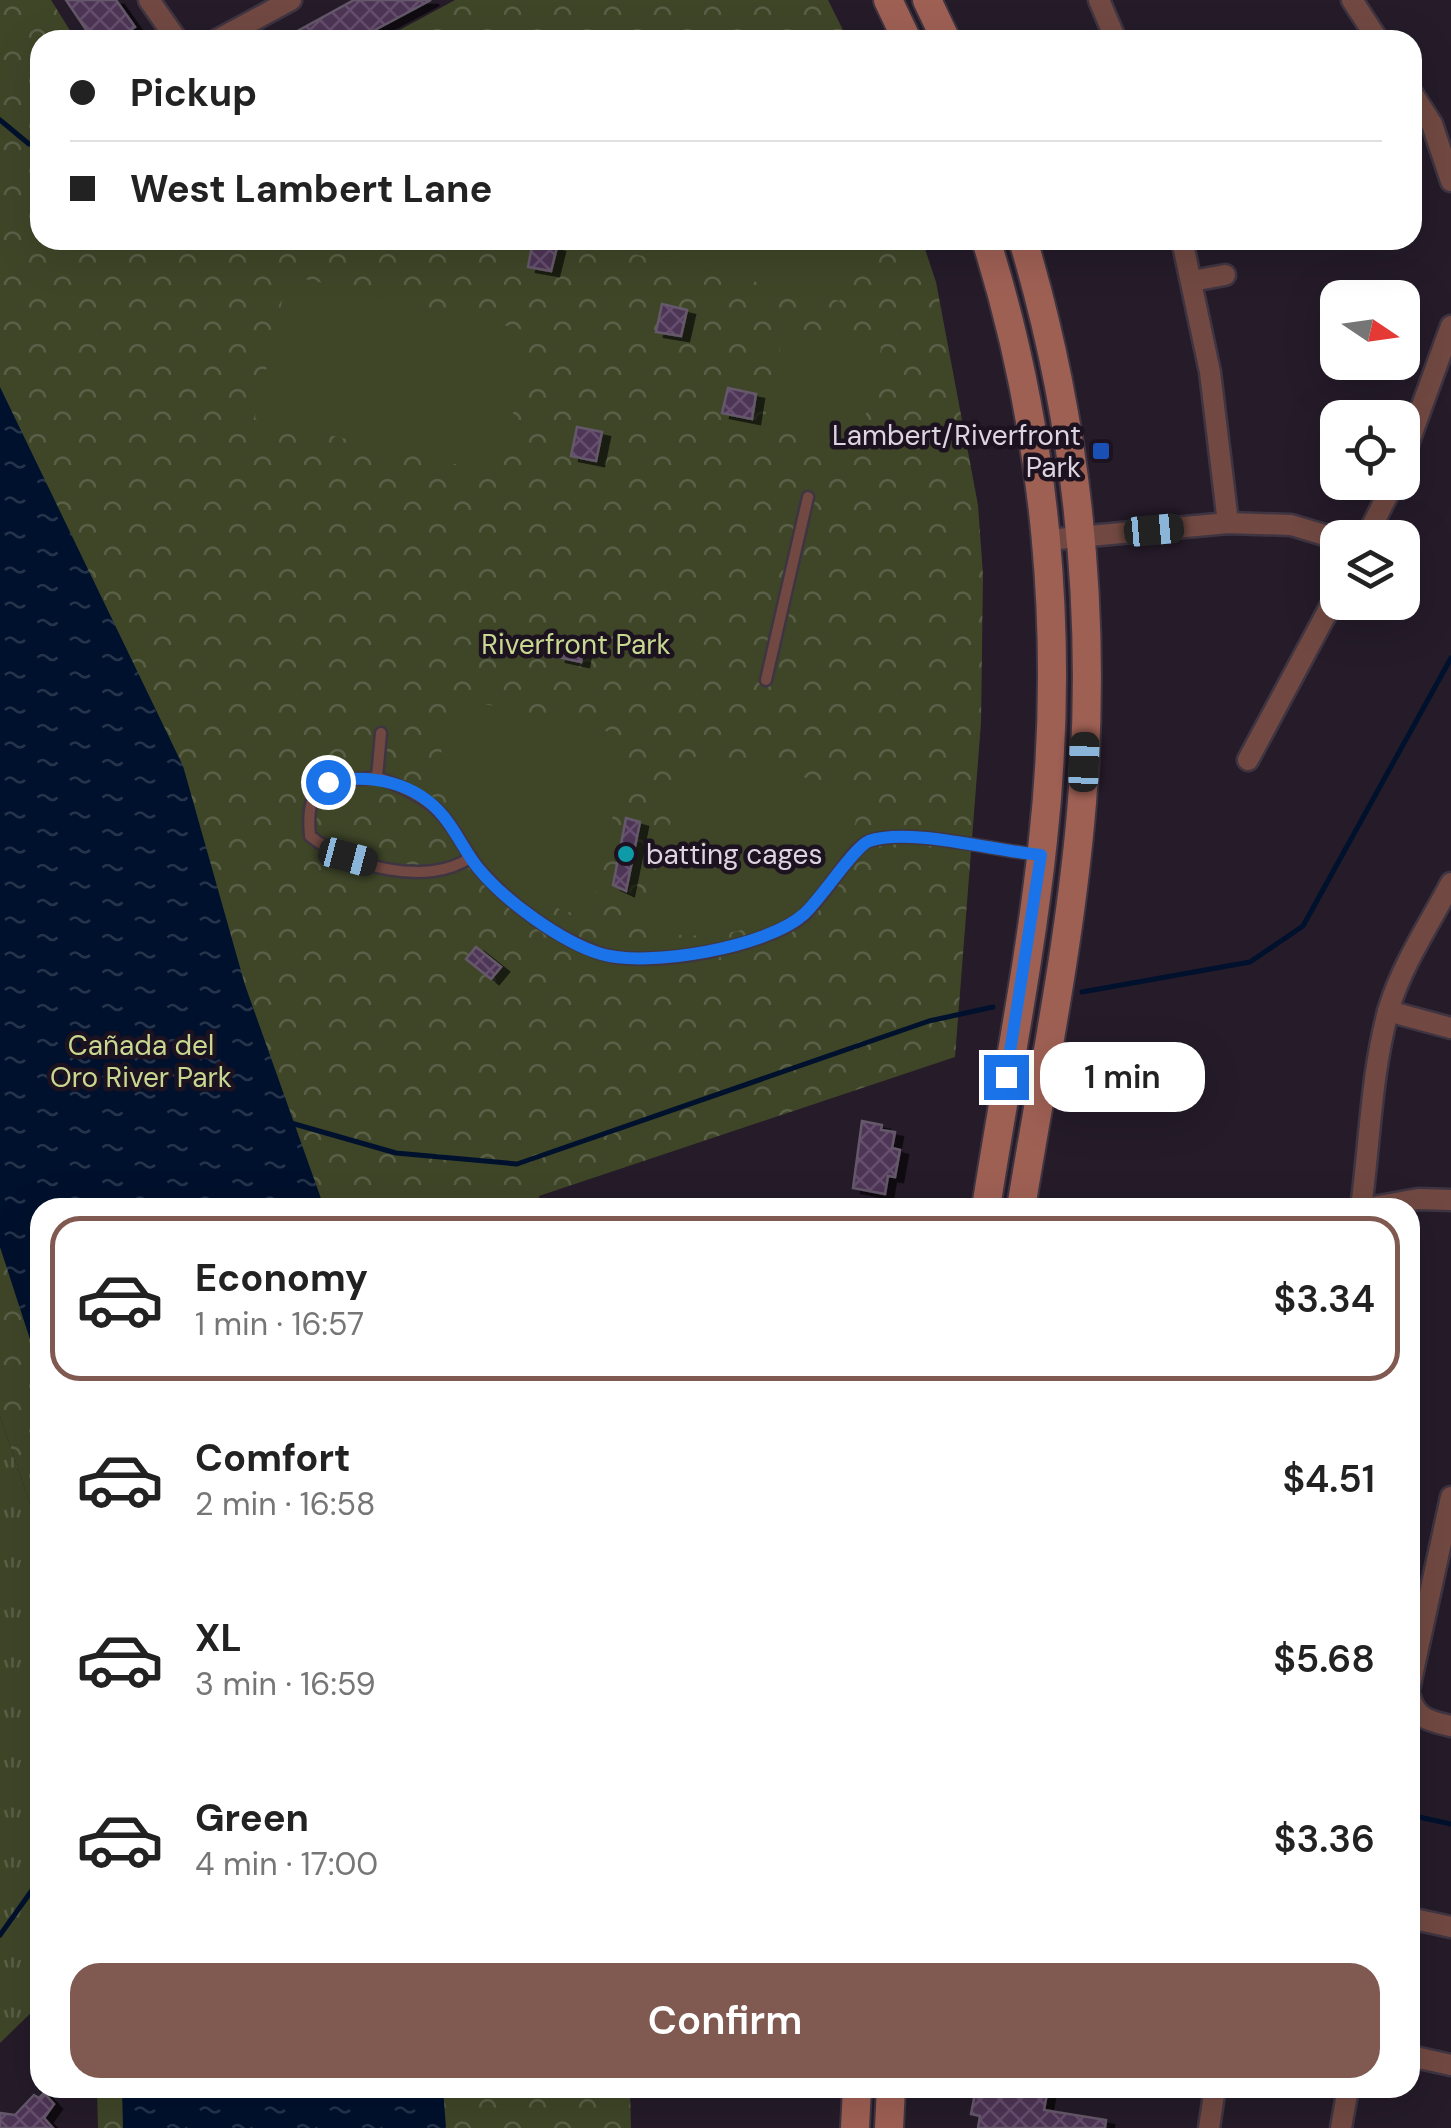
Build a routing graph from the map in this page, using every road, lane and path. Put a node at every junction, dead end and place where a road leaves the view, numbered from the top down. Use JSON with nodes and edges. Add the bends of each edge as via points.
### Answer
{"nodes":[{"id":1,"x":149,"y":0,"type":"edge"},
{"id":2,"x":292,"y":0,"type":"edge"},
{"id":3,"x":888,"y":0,"type":"edge"},
{"id":4,"x":927,"y":0,"type":"edge"},
{"id":5,"x":1099,"y":0,"type":"edge"},
{"id":6,"x":1352,"y":0,"type":"edge"},
{"id":7,"x":170,"y":30,"type":"edge"},
{"id":8,"x":236,"y":30,"type":"edge"},
{"id":9,"x":902,"y":30,"type":"edge"},
{"id":10,"x":941,"y":30,"type":"edge"},
{"id":11,"x":1112,"y":30,"type":"edge"},
{"id":12,"x":1372,"y":30,"type":"edge"},
{"id":13,"x":1422,"y":108,"type":"edge"},
{"id":14,"x":1451,"y":110,"type":"edge"},
{"id":15,"x":1432,"y":124,"type":"junction"},
{"id":16,"x":1451,"y":181,"type":"edge"},
{"id":17,"x":989,"y":250,"type":"edge"},
{"id":18,"x":1026,"y":250,"type":"edge"},
{"id":19,"x":1184,"y":250,"type":"edge"},
{"id":20,"x":1225,"y":275,"type":"dead end"},
{"id":21,"x":1192,"y":281,"type":"junction"},
{"id":22,"x":1451,"y":326,"type":"edge"},
{"id":23,"x":1420,"y":411,"type":"edge"},
{"id":24,"x":808,"y":496,"type":"dead end"},
{"id":25,"x":1228,"y":523,"type":"junction"},
{"id":26,"x":1320,"y":533,"type":"edge"},
{"id":27,"x":1082,"y":537,"type":"junction"},
{"id":28,"x":1047,"y":540,"type":"junction"},
{"id":29,"x":1323,"y":620,"type":"edge"},
{"id":30,"x":766,"y":680,"type":"dead end"},
{"id":31,"x":381,"y":733,"type":"dead end"},
{"id":32,"x":1248,"y":760,"type":"dead end"},
{"id":33,"x":378,"y":777,"type":"junction"},
{"id":34,"x":1041,"y":855,"type":"junction"},
{"id":35,"x":471,"y":858,"type":"junction"},
{"id":36,"x":1451,"y":883,"type":"edge"},
{"id":37,"x":1388,"y":1012,"type":"junction"},
{"id":38,"x":1451,"y":1028,"type":"edge"},
{"id":39,"x":988,"y":1198,"type":"edge"},
{"id":40,"x":1024,"y":1198,"type":"edge"},
{"id":41,"x":1364,"y":1198,"type":"edge"},
{"id":42,"x":1420,"y":1199,"type":"edge"},
{"id":43,"x":1451,"y":1200,"type":"edge"},
{"id":44,"x":1451,"y":1497,"type":"edge"},
{"id":45,"x":1420,"y":1639,"type":"edge"},
{"id":46,"x":1420,"y":1715,"type":"edge"},
{"id":47,"x":1451,"y":1726,"type":"edge"},
{"id":48,"x":1420,"y":1920,"type":"edge"},
{"id":49,"x":1451,"y":1927,"type":"edge"},
{"id":50,"x":1420,"y":2058,"type":"edge"},
{"id":51,"x":1451,"y":2065,"type":"edge"},
{"id":52,"x":890,"y":2098,"type":"edge"},
{"id":53,"x":1214,"y":2098,"type":"edge"},
{"id":54,"x":1346,"y":2098,"type":"edge"},
{"id":55,"x":889,"y":2128,"type":"edge"},
{"id":56,"x":1209,"y":2128,"type":"edge"},
{"id":57,"x":1342,"y":2128,"type":"edge"}],
"edges":[{"from":1,"to":7,"type":"street"},
{"from":2,"to":8,"type":"street"},
{"from":3,"to":9,"type":"main road"},
{"from":4,"to":10,"type":"main road"},
{"from":5,"to":11,"type":"street"},
{"from":6,"to":12,"type":"street"},
{"from":13,"to":15,"type":"street"},
{"from":14,"to":15,"type":"street"},
{"from":15,"to":16,"type":"street"},
{"from":17,"to":28,"type":"main road","via":[[1025,388]]},
{"from":18,"to":27,"type":"main road","via":[[1064,403]]},
{"from":19,"to":21,"type":"street"},
{"from":20,"to":21,"type":"street"},
{"from":21,"to":25,"type":"street"},
{"from":22,"to":23,"type":"street"},
{"from":24,"to":30,"type":"lane"},
{"from":25,"to":26,"type":"street","via":[[1291,524]]},
{"from":25,"to":27,"type":"street"},
{"from":27,"to":28,"type":"street"},
{"from":27,"to":40,"type":"main road","via":[[1088,633],[1082,804]]},
{"from":28,"to":34,"type":"main road","via":[[1052,681]]},
{"from":29,"to":32,"type":"street"},
{"from":31,"to":33,"type":"lane"},
{"from":33,"to":35,"type":"lane","via":[[442,814]]},
{"from":33,"to":35,"type":"lane","via":[[328,782],[318,790],[310,836],[348,857],[398,869],[427,872]]},
{"from":34,"to":35,"type":"lane","via":[[891,835],[864,842],[802,916],[782,928],[654,960],[599,954],[553,931]]},
{"from":34,"to":39,"type":"main road"},
{"from":36,"to":37,"type":"street"},
{"from":37,"to":38,"type":"street"},
{"from":37,"to":41,"type":"street"},
{"from":42,"to":43,"type":"street"},
{"from":44,"to":45,"type":"street"},
{"from":46,"to":47,"type":"street"},
{"from":48,"to":49,"type":"street"},
{"from":50,"to":51,"type":"street"},
{"from":52,"to":55,"type":"main road"},
{"from":53,"to":56,"type":"street"},
{"from":54,"to":57,"type":"street"}]}
